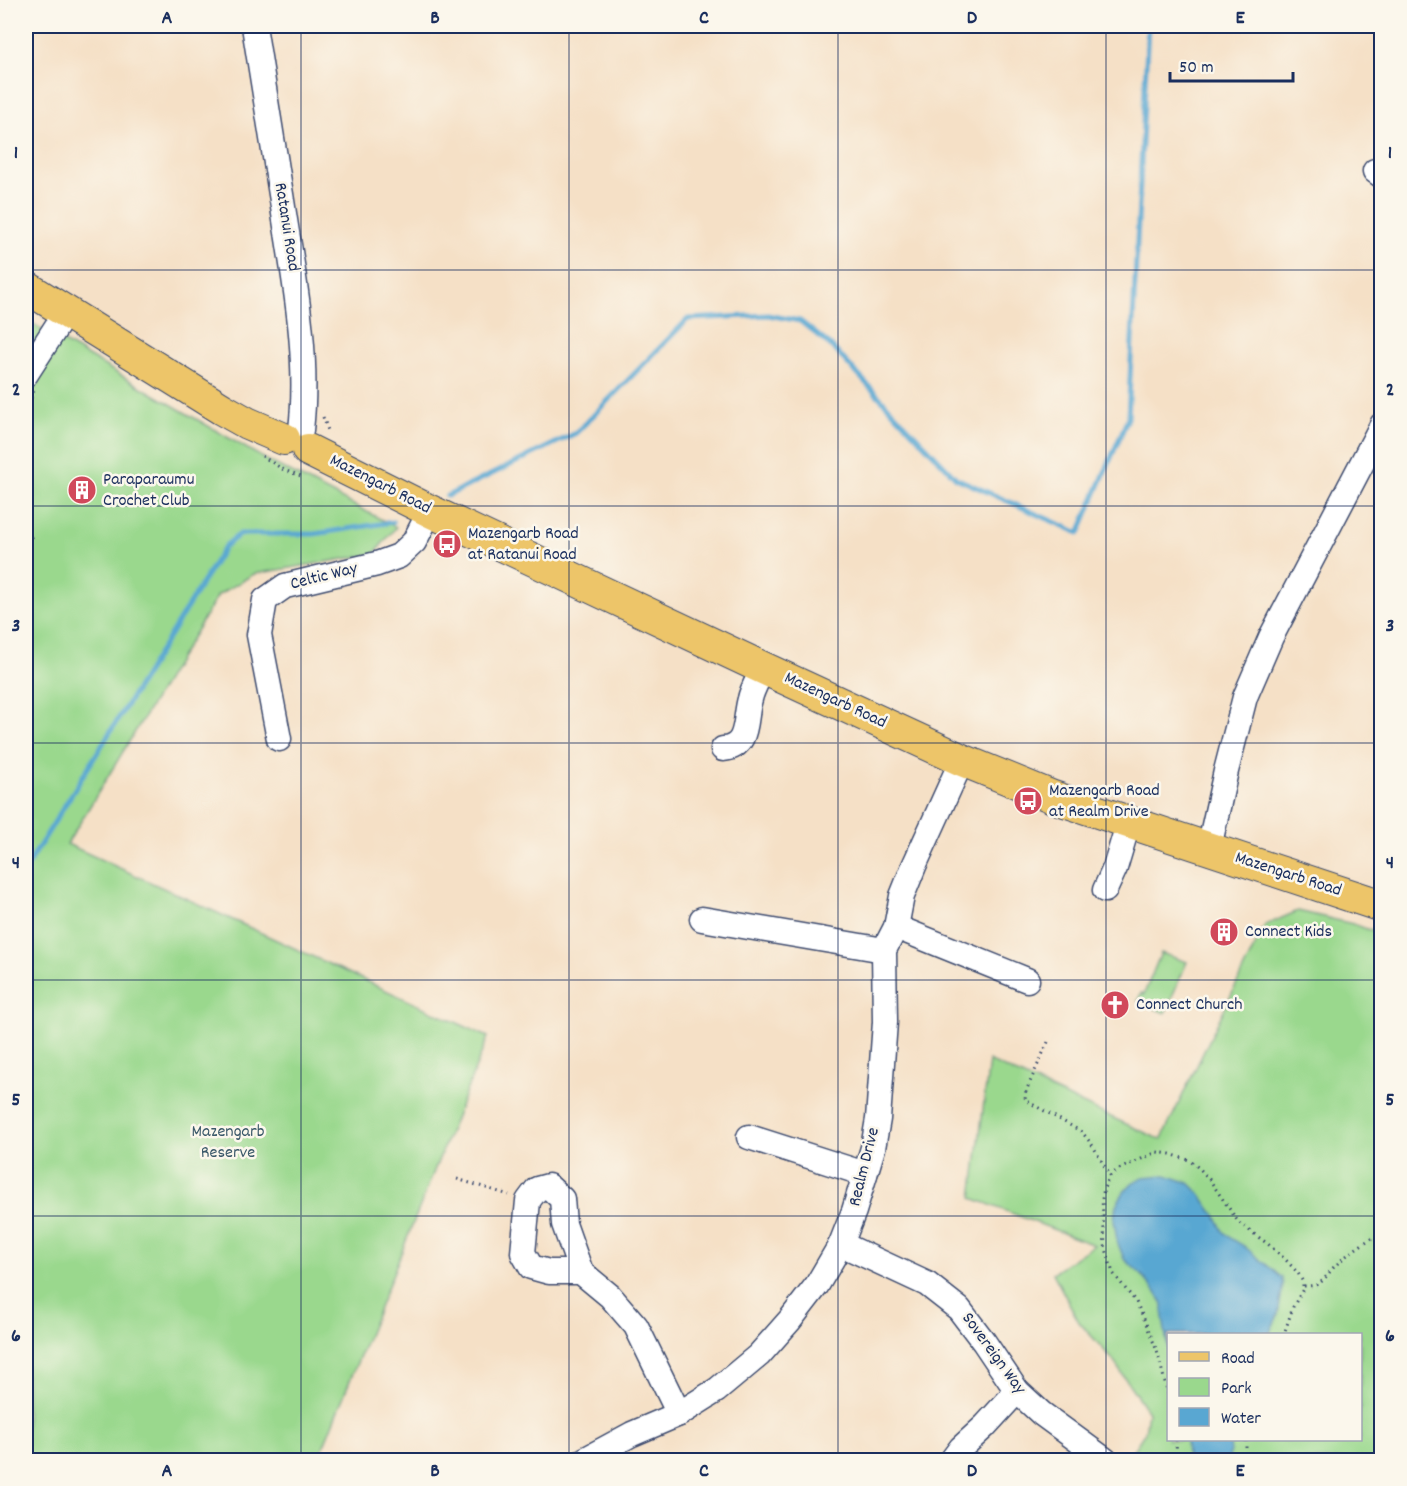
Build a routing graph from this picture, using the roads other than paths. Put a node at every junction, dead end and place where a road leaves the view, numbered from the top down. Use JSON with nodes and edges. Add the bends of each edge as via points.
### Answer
{"nodes":[{"id":1,"x":254,"y":26,"type":"edge"},
{"id":2,"x":26,"y":287,"type":"edge"},
{"id":3,"x":66,"y":312,"type":"junction"},
{"id":4,"x":26,"y":374,"type":"edge"},
{"id":5,"x":1382,"y":425,"type":"edge"},
{"id":6,"x":310,"y":433,"type":"junction"},
{"id":7,"x":430,"y":511,"type":"junction"},
{"id":8,"x":763,"y":668,"type":"junction"},
{"id":9,"x":279,"y":739,"type":"dead end"},
{"id":10,"x":723,"y":749,"type":"dead end"},
{"id":11,"x":962,"y":760,"type":"junction"},
{"id":12,"x":1129,"y":821,"type":"junction"},
{"id":13,"x":1209,"y":848,"type":"junction"},
{"id":14,"x":1105,"y":890,"type":"dead end"},
{"id":15,"x":1382,"y":906,"type":"edge"},
{"id":16,"x":702,"y":920,"type":"dead end"},
{"id":17,"x":896,"y":927,"type":"junction"},
{"id":18,"x":884,"y":950,"type":"junction"},
{"id":19,"x":1027,"y":980,"type":"dead end"},
{"id":20,"x":749,"y":1137,"type":"dead end"},
{"id":21,"x":865,"y":1174,"type":"junction"},
{"id":22,"x":841,"y":1244,"type":"junction"},
{"id":23,"x":581,"y":1272,"type":"junction"},
{"id":24,"x":1017,"y":1391,"type":"junction"},
{"id":25,"x":679,"y":1414,"type":"junction"},
{"id":26,"x":584,"y":1461,"type":"edge"},
{"id":27,"x":952,"y":1461,"type":"edge"},
{"id":28,"x":1105,"y":1461,"type":"edge"}],
"edges":[{"from":1,"to":6,"type":"street","name":"Ratanui Road","via":[[294,271],[303,348],[304,404]]},
{"from":2,"to":3,"type":"main road","name":"Mazengarb Road"},
{"from":3,"to":4,"type":"street"},
{"from":3,"to":6,"type":"main road","name":"Mazengarb Road","via":[[247,423]]},
{"from":5,"to":13,"type":"street","via":[[1271,637],[1245,697]]},
{"from":6,"to":7,"type":"main road","name":"Mazengarb Road"},
{"from":7,"to":8,"type":"main road","name":"Mazengarb Road"},
{"from":7,"to":9,"type":"street","name":"Celtic Way","via":[[414,542],[399,556],[285,586],[265,600],[259,635]]},
{"from":8,"to":10,"type":"street","via":[[750,699],[745,732],[736,745]]},
{"from":8,"to":11,"type":"main road","name":"Mazengarb Road"},
{"from":11,"to":12,"type":"main road","name":"Mazengarb Road","via":[[1053,797]]},
{"from":11,"to":17,"type":"street","name":"Realm Drive","via":[[902,896]]},
{"from":12,"to":13,"type":"main road","name":"Mazengarb Road"},
{"from":12,"to":14,"type":"street"},
{"from":13,"to":15,"type":"main road","name":"Mazengarb Road"},
{"from":16,"to":18,"type":"street"},
{"from":17,"to":18,"type":"street","name":"Realm Drive"},
{"from":17,"to":19,"type":"street"},
{"from":18,"to":21,"type":"street","name":"Realm Drive","via":[[885,1022],[879,1098],[873,1148]]},
{"from":20,"to":21,"type":"street"},
{"from":21,"to":22,"type":"street","name":"Realm Drive"},
{"from":22,"to":24,"type":"street","name":"Sovereign Way","via":[[927,1284],[959,1309]]},
{"from":22,"to":25,"type":"street","name":"Realm Drive","via":[[817,1285],[759,1355],[717,1390]]},
{"from":23,"to":23,"type":"street","via":[[549,1272],[531,1266],[523,1253],[528,1201],[537,1189],[548,1186],[562,1199],[564,1224]]},
{"from":23,"to":25,"type":"street","via":[[610,1296],[636,1326]]},
{"from":24,"to":27,"type":"street"},
{"from":24,"to":28,"type":"street","name":"Sovereign Way"},
{"from":25,"to":26,"type":"street","name":"Realm Drive"}]}
